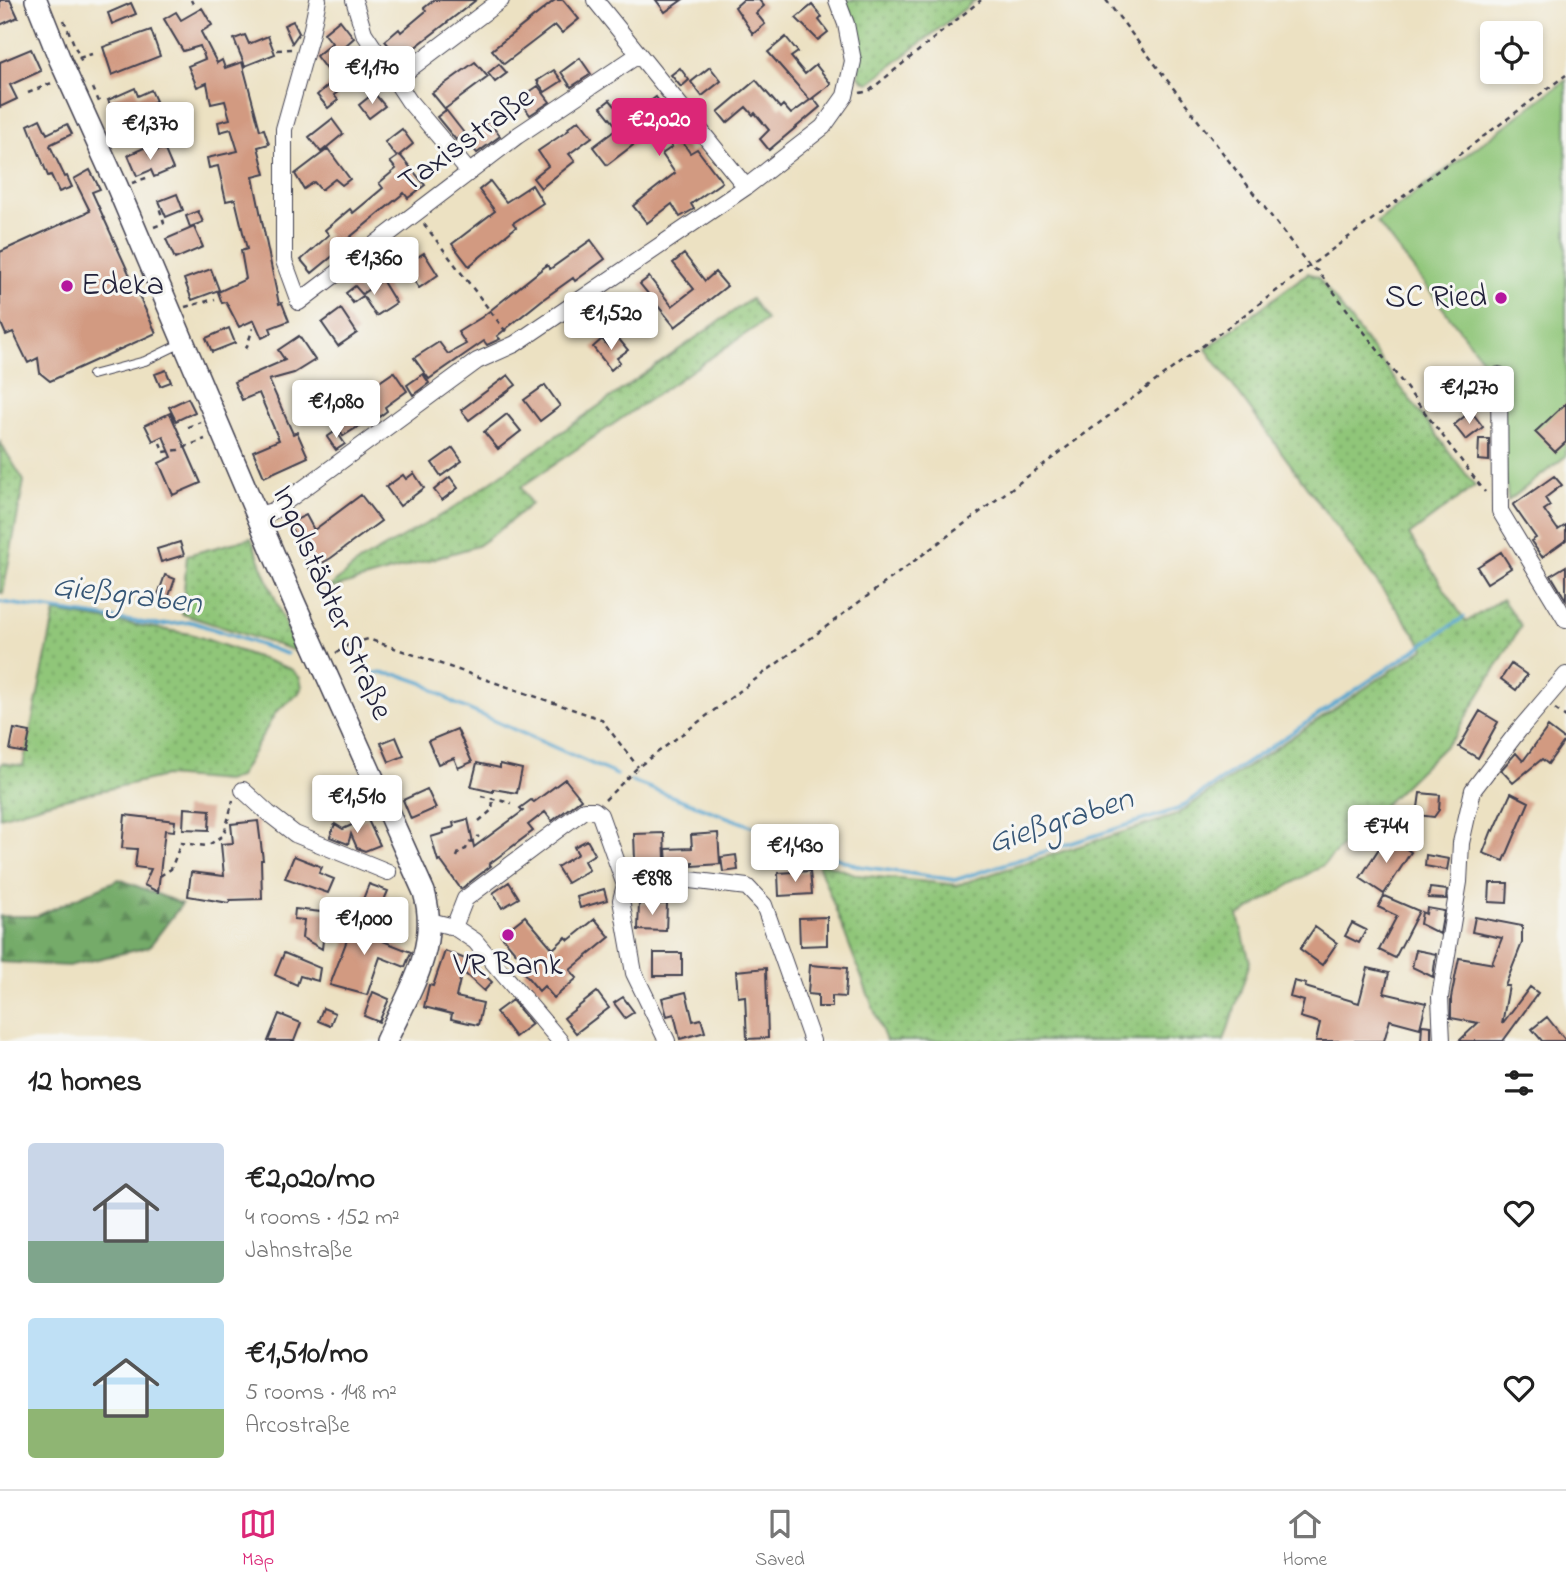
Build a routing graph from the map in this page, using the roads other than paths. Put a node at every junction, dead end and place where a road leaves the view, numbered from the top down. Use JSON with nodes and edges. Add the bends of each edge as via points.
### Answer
{"nodes":[{"id":1,"x":36,"y":0,"type":"edge"},
{"id":2,"x":318,"y":0,"type":"edge"},
{"id":3,"x":354,"y":0,"type":"edge"},
{"id":4,"x":501,"y":0,"type":"edge"},
{"id":5,"x":595,"y":0,"type":"edge"},
{"id":6,"x":837,"y":0,"type":"edge"},
{"id":7,"x":638,"y":55,"type":"junction"},
{"id":8,"x":395,"y":80,"type":"junction"},
{"id":9,"x":469,"y":172,"type":"junction"},
{"id":10,"x":746,"y":187,"type":"junction"},
{"id":11,"x":184,"y":342,"type":"junction"},
{"id":12,"x":93,"y":375,"type":"dead end"},
{"id":13,"x":1499,"y":375,"type":"dead end"},
{"id":14,"x":258,"y":515,"type":"junction"},
{"id":15,"x":1566,"y":620,"type":"edge"},
{"id":16,"x":1566,"y":675,"type":"edge"},
{"id":17,"x":239,"y":790,"type":"road end"},
{"id":18,"x":388,"y":872,"type":"dead end"},
{"id":19,"x":625,"y":885,"type":"junction"},
{"id":20,"x":430,"y":921,"type":"junction"},
{"id":21,"x":454,"y":927,"type":"junction"},
{"id":22,"x":386,"y":1041,"type":"edge"},
{"id":23,"x":560,"y":1041,"type":"edge"},
{"id":24,"x":667,"y":1041,"type":"edge"},
{"id":25,"x":811,"y":1041,"type":"edge"},
{"id":26,"x":1442,"y":1041,"type":"edge"}],
"edges":[{"from":1,"to":11,"type":"main road","name":"Ingolstädter Straße"},
{"from":2,"to":9,"type":"street","name":"Taxisstraße","via":[[285,128],[284,261],[299,302]]},
{"from":3,"to":8,"type":"street","via":[[364,33]]},
{"from":4,"to":8,"type":"street"},
{"from":5,"to":7,"type":"street"},
{"from":6,"to":10,"type":"street","via":[[853,61],[845,96],[823,127]]},
{"from":7,"to":9,"type":"street","name":"Taxisstraße"},
{"from":7,"to":10,"type":"street"},
{"from":8,"to":9,"type":"street"},
{"from":10,"to":14,"type":"street","via":[[515,345],[477,361],[273,511]]},
{"from":11,"to":12,"type":"lane","via":[[145,361]]},
{"from":11,"to":14,"type":"main road","name":"Ingolstädter Straße"},
{"from":13,"to":15,"type":"street","via":[[1500,512]]},
{"from":14,"to":20,"type":"main road","name":"Ingolstädter Straße","via":[[424,891]]},
{"from":16,"to":26,"type":"street","via":[[1473,790],[1461,843],[1440,997]]},
{"from":17,"to":18,"type":"street","via":[[295,834]]},
{"from":19,"to":21,"type":"street","via":[[600,815],[584,810],[465,899]]},
{"from":19,"to":24,"type":"street","via":[[621,900],[635,973]]},
{"from":19,"to":25,"type":"street","via":[[641,874],[747,887],[764,905]]},
{"from":20,"to":21,"type":"street"},
{"from":20,"to":22,"type":"main road","name":"Ingolstädter Straße","via":[[422,962]]},
{"from":21,"to":23,"type":"street","via":[[475,941]]}]}
